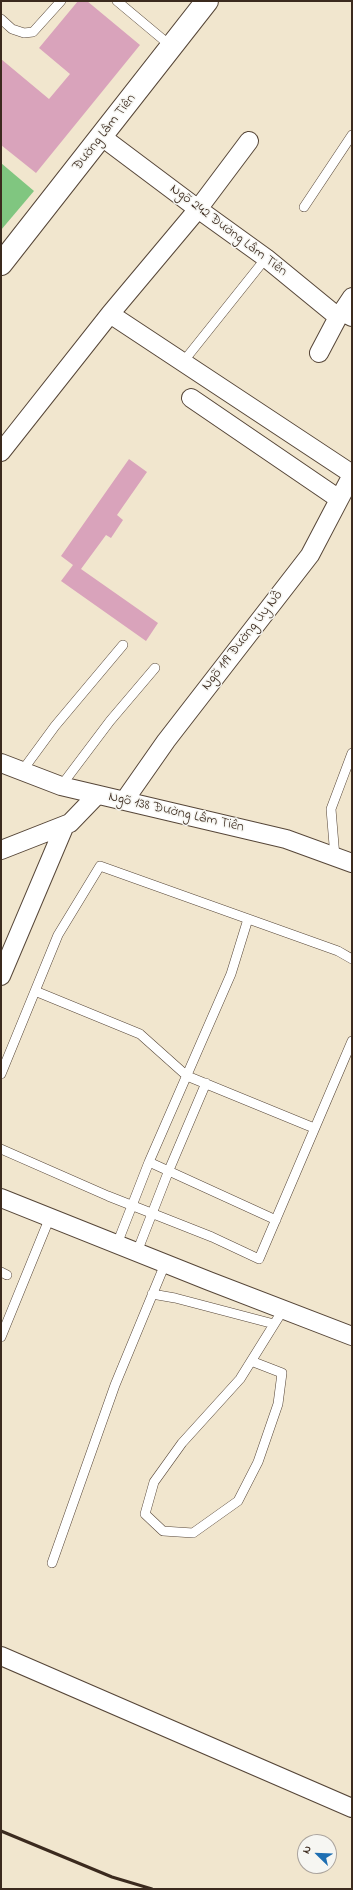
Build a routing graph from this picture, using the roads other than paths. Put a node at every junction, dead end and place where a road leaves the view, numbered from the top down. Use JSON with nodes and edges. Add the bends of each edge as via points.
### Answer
{"nodes":[{"id":1,"x":61,"y":1,"type":"edge"},
{"id":2,"x":117,"y":1,"type":"edge"},
{"id":3,"x":207,"y":1,"type":"edge"},
{"id":4,"x":1,"y":20,"type":"edge"},
{"id":5,"x":172,"y":47,"type":"junction"},
{"id":6,"x":352,"y":135,"type":"edge"},
{"id":7,"x":102,"y":136,"type":"junction"},
{"id":8,"x":249,"y":141,"type":"dead end"},
{"id":9,"x":304,"y":206,"type":"dead end"},
{"id":10,"x":198,"y":210,"type":"junction"},
{"id":11,"x":266,"y":258,"type":"junction"},
{"id":12,"x":1,"y":264,"type":"edge"},
{"id":13,"x":346,"y":311,"type":"edge"},
{"id":14,"x":110,"y":314,"type":"junction"},
{"id":15,"x":319,"y":353,"type":"dead end"},
{"id":16,"x":183,"y":362,"type":"junction"},
{"id":17,"x":191,"y":398,"type":"dead end"},
{"id":18,"x":1,"y":452,"type":"edge"},
{"id":19,"x":352,"y":474,"type":"edge"},
{"id":20,"x":339,"y":499,"type":"junction"},
{"id":21,"x":123,"y":645,"type":"dead end"},
{"id":22,"x":155,"y":668,"type":"dead end"},
{"id":23,"x":352,"y":753,"type":"edge"},
{"id":24,"x":1,"y":763,"type":"edge"},
{"id":25,"x":22,"y":771,"type":"junction"},
{"id":26,"x":61,"y":786,"type":"junction"},
{"id":27,"x":97,"y":795,"type":"junction"},
{"id":28,"x":124,"y":801,"type":"junction"},
{"id":29,"x":65,"y":825,"type":"junction"},
{"id":30,"x":1,"y":850,"type":"edge"},
{"id":31,"x":335,"y":857,"type":"junction"},
{"id":32,"x":352,"y":863,"type":"edge"},
{"id":33,"x":248,"y":919,"type":"junction"},
{"id":34,"x":352,"y":959,"type":"edge"},
{"id":35,"x":1,"y":976,"type":"edge"},
{"id":36,"x":35,"y":991,"type":"junction"},
{"id":37,"x":352,"y":1041,"type":"edge"},
{"id":38,"x":1,"y":1074,"type":"edge"},
{"id":39,"x":187,"y":1076,"type":"junction"},
{"id":40,"x":206,"y":1083,"type":"junction"},
{"id":41,"x":314,"y":1128,"type":"junction"},
{"id":42,"x":1,"y":1149,"type":"edge"},
{"id":43,"x":149,"y":1162,"type":"junction"},
{"id":44,"x":169,"y":1170,"type":"junction"},
{"id":45,"x":1,"y":1198,"type":"edge"},
{"id":46,"x":132,"y":1205,"type":"junction"},
{"id":47,"x":153,"y":1214,"type":"junction"},
{"id":48,"x":50,"y":1217,"type":"junction"},
{"id":49,"x":276,"y":1220,"type":"junction"},
{"id":50,"x":117,"y":1244,"type":"junction"},
{"id":51,"x":137,"y":1252,"type":"junction"},
{"id":52,"x":165,"y":1264,"type":"junction"},
{"id":53,"x":152,"y":1294,"type":"junction"},
{"id":54,"x":278,"y":1317,"type":"junction"},
{"id":55,"x":352,"y":1335,"type":"edge"},
{"id":56,"x":1,"y":1337,"type":"edge"},
{"id":57,"x":251,"y":1361,"type":"junction"},
{"id":58,"x":52,"y":1563,"type":"dead end"},
{"id":59,"x":1,"y":1656,"type":"edge"},
{"id":60,"x":352,"y":1808,"type":"edge"}],
"edges":[{"from":1,"to":4,"type":"lane","via":[[33,32],[24,33],[12,29]]},
{"from":2,"to":5,"type":"lane"},
{"from":3,"to":5,"type":"street","name":"Đường Lâm Tiên"},
{"from":5,"to":7,"type":"street","name":"Đường Lâm Tiên"},
{"from":6,"to":9,"type":"lane"},
{"from":7,"to":10,"type":"street","name":"Ngõ 242 Đường Lâm Tiên"},
{"from":7,"to":12,"type":"street","name":"Đường Lâm Tiên"},
{"from":8,"to":10,"type":"street"},
{"from":10,"to":11,"type":"street","name":"Ngõ 242 Đường Lâm Tiên"},
{"from":10,"to":14,"type":"street"},
{"from":11,"to":13,"type":"street","name":"Ngõ 242 Đường Lâm Tiên"},
{"from":11,"to":16,"type":"lane"},
{"from":13,"to":15,"type":"street"},
{"from":14,"to":16,"type":"street"},
{"from":14,"to":18,"type":"street"},
{"from":16,"to":19,"type":"street"},
{"from":17,"to":20,"type":"street"},
{"from":19,"to":20,"type":"street","name":"Ngõ 119 Đường Uy Nỗ"},
{"from":20,"to":28,"type":"street","name":"Ngõ 119 Đường Uy Nỗ","via":[[310,555],[166,741]]},
{"from":21,"to":25,"type":"lane","via":[[55,726]]},
{"from":22,"to":26,"type":"lane","via":[[110,720]]},
{"from":23,"to":31,"type":"lane","via":[[331,809]]},
{"from":24,"to":25,"type":"street","name":"Ngõ 138 Đường Lâm Tiên"},
{"from":25,"to":26,"type":"street","name":"Ngõ 138 Đường Lâm Tiên"},
{"from":26,"to":27,"type":"street","name":"Ngõ 138 Đường Lâm Tiên"},
{"from":27,"to":28,"type":"street","name":"Ngõ 138 Đường Lâm Tiên"},
{"from":27,"to":29,"type":"street","via":[[70,824]]},
{"from":28,"to":31,"type":"street","name":"Ngõ 138 Đường Lâm Tiên","via":[[286,839]]},
{"from":29,"to":30,"type":"street"},
{"from":29,"to":35,"type":"street"},
{"from":31,"to":32,"type":"street","name":"Ngõ 138 Đường Lâm Tiên"},
{"from":33,"to":34,"type":"lane","via":[[338,951]]},
{"from":33,"to":36,"type":"lane","via":[[100,866],[58,935]]},
{"from":33,"to":39,"type":"lane","via":[[231,974]]},
{"from":36,"to":38,"type":"lane"},
{"from":36,"to":39,"type":"lane","via":[[140,1034]]},
{"from":37,"to":41,"type":"lane"},
{"from":39,"to":40,"type":"lane"},
{"from":39,"to":43,"type":"lane"},
{"from":40,"to":41,"type":"lane"},
{"from":40,"to":44,"type":"lane"},
{"from":41,"to":49,"type":"lane"},
{"from":42,"to":46,"type":"lane"},
{"from":43,"to":44,"type":"lane"},
{"from":43,"to":46,"type":"lane"},
{"from":44,"to":47,"type":"lane"},
{"from":44,"to":49,"type":"lane"},
{"from":45,"to":48,"type":"street"},
{"from":46,"to":47,"type":"lane"},
{"from":46,"to":50,"type":"lane"},
{"from":47,"to":49,"type":"lane","via":[[259,1259]]},
{"from":47,"to":51,"type":"lane"},
{"from":48,"to":50,"type":"street"},
{"from":48,"to":56,"type":"lane"},
{"from":50,"to":51,"type":"street"},
{"from":51,"to":52,"type":"street"},
{"from":52,"to":53,"type":"lane"},
{"from":52,"to":54,"type":"street"},
{"from":53,"to":54,"type":"lane"},
{"from":53,"to":58,"type":"lane","via":[[115,1385]]},
{"from":54,"to":55,"type":"street"},
{"from":54,"to":57,"type":"lane"},
{"from":57,"to":57,"type":"lane","via":[[240,1379],[182,1443],[154,1482],[145,1514],[163,1531],[193,1533],[238,1501],[258,1462],[278,1404],[282,1373]]},
{"from":59,"to":60,"type":"street"}]}
